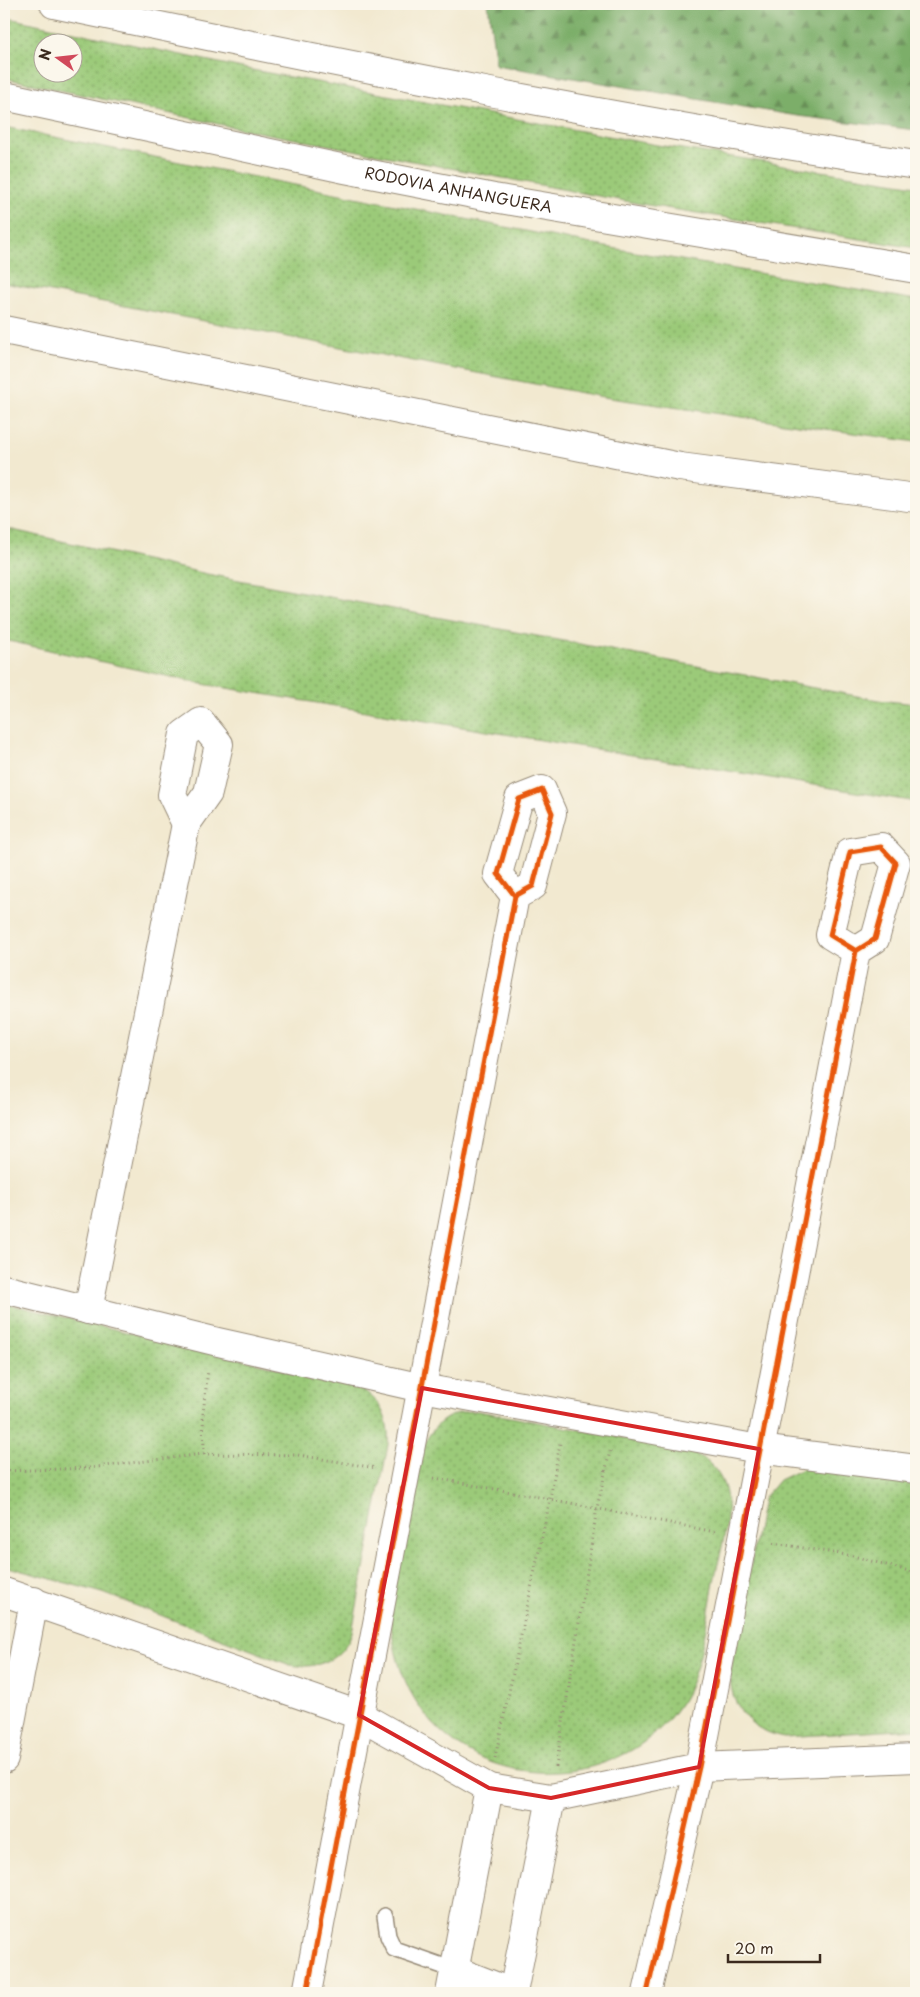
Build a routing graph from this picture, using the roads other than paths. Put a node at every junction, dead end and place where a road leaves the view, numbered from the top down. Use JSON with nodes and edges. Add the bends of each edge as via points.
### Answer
{"nodes":[{"id":1,"x":54,"y":4,"type":"edge"},
{"id":2,"x":4,"y":96,"type":"edge"},
{"id":3,"x":784,"y":145,"type":"junction"},
{"id":4,"x":916,"y":153,"type":"edge"},
{"id":5,"x":916,"y":165,"type":"edge"},
{"id":6,"x":916,"y":269,"type":"edge"},
{"id":7,"x":4,"y":330,"type":"edge"},
{"id":8,"x":916,"y":498,"type":"edge"},
{"id":9,"x":186,"y":824,"type":"dead end"},
{"id":10,"x":514,"y":896,"type":"dead end"},
{"id":11,"x":856,"y":951,"type":"dead end"},
{"id":12,"x":4,"y":1289,"type":"edge"},
{"id":13,"x":88,"y":1310,"type":"junction"},
{"id":14,"x":422,"y":1388,"type":"junction"},
{"id":15,"x":759,"y":1449,"type":"junction"},
{"id":16,"x":916,"y":1469,"type":"edge"},
{"id":17,"x":4,"y":1592,"type":"edge"},
{"id":18,"x":34,"y":1601,"type":"junction"},
{"id":19,"x":360,"y":1715,"type":"junction"},
{"id":20,"x":916,"y":1758,"type":"edge"},
{"id":21,"x":4,"y":1759,"type":"edge"},
{"id":22,"x":699,"y":1767,"type":"junction"},
{"id":23,"x":489,"y":1788,"type":"junction"},
{"id":24,"x":551,"y":1798,"type":"junction"},
{"id":25,"x":385,"y":1916,"type":"dead end"},
{"id":26,"x":452,"y":1982,"type":"edge"},
{"id":27,"x":307,"y":1993,"type":"edge"},
{"id":28,"x":513,"y":1993,"type":"edge"},
{"id":29,"x":648,"y":1993,"type":"edge"}],
"edges":[{"from":1,"to":3,"type":"main road","via":[[484,93]]},
{"from":2,"to":6,"type":"main road","name":"RODOVIA ANHANGUERA","via":[[494,198]]},
{"from":3,"to":4,"type":"main road"},
{"from":3,"to":5,"type":"main road"},
{"from":7,"to":8,"type":"main road","via":[[680,467]]},
{"from":9,"to":13,"type":"main road"},
{"from":10,"to":14,"type":"main road"},
{"from":11,"to":15,"type":"main road"},
{"from":12,"to":13,"type":"main road"},
{"from":13,"to":14,"type":"main road"},
{"from":14,"to":15,"type":"main road"},
{"from":14,"to":19,"type":"main road"},
{"from":15,"to":16,"type":"main road"},
{"from":15,"to":22,"type":"main road"},
{"from":17,"to":18,"type":"main road"},
{"from":18,"to":19,"type":"main road"},
{"from":18,"to":21,"type":"main road"},
{"from":19,"to":23,"type":"main road"},
{"from":19,"to":27,"type":"main road"},
{"from":20,"to":22,"type":"main road"},
{"from":22,"to":24,"type":"main road"},
{"from":22,"to":29,"type":"main road"},
{"from":23,"to":24,"type":"main road"},
{"from":23,"to":26,"type":"main road"},
{"from":24,"to":28,"type":"main road"},
{"from":25,"to":26,"type":"lane","via":[[394,1950]]},
{"from":26,"to":28,"type":"main road"}]}
